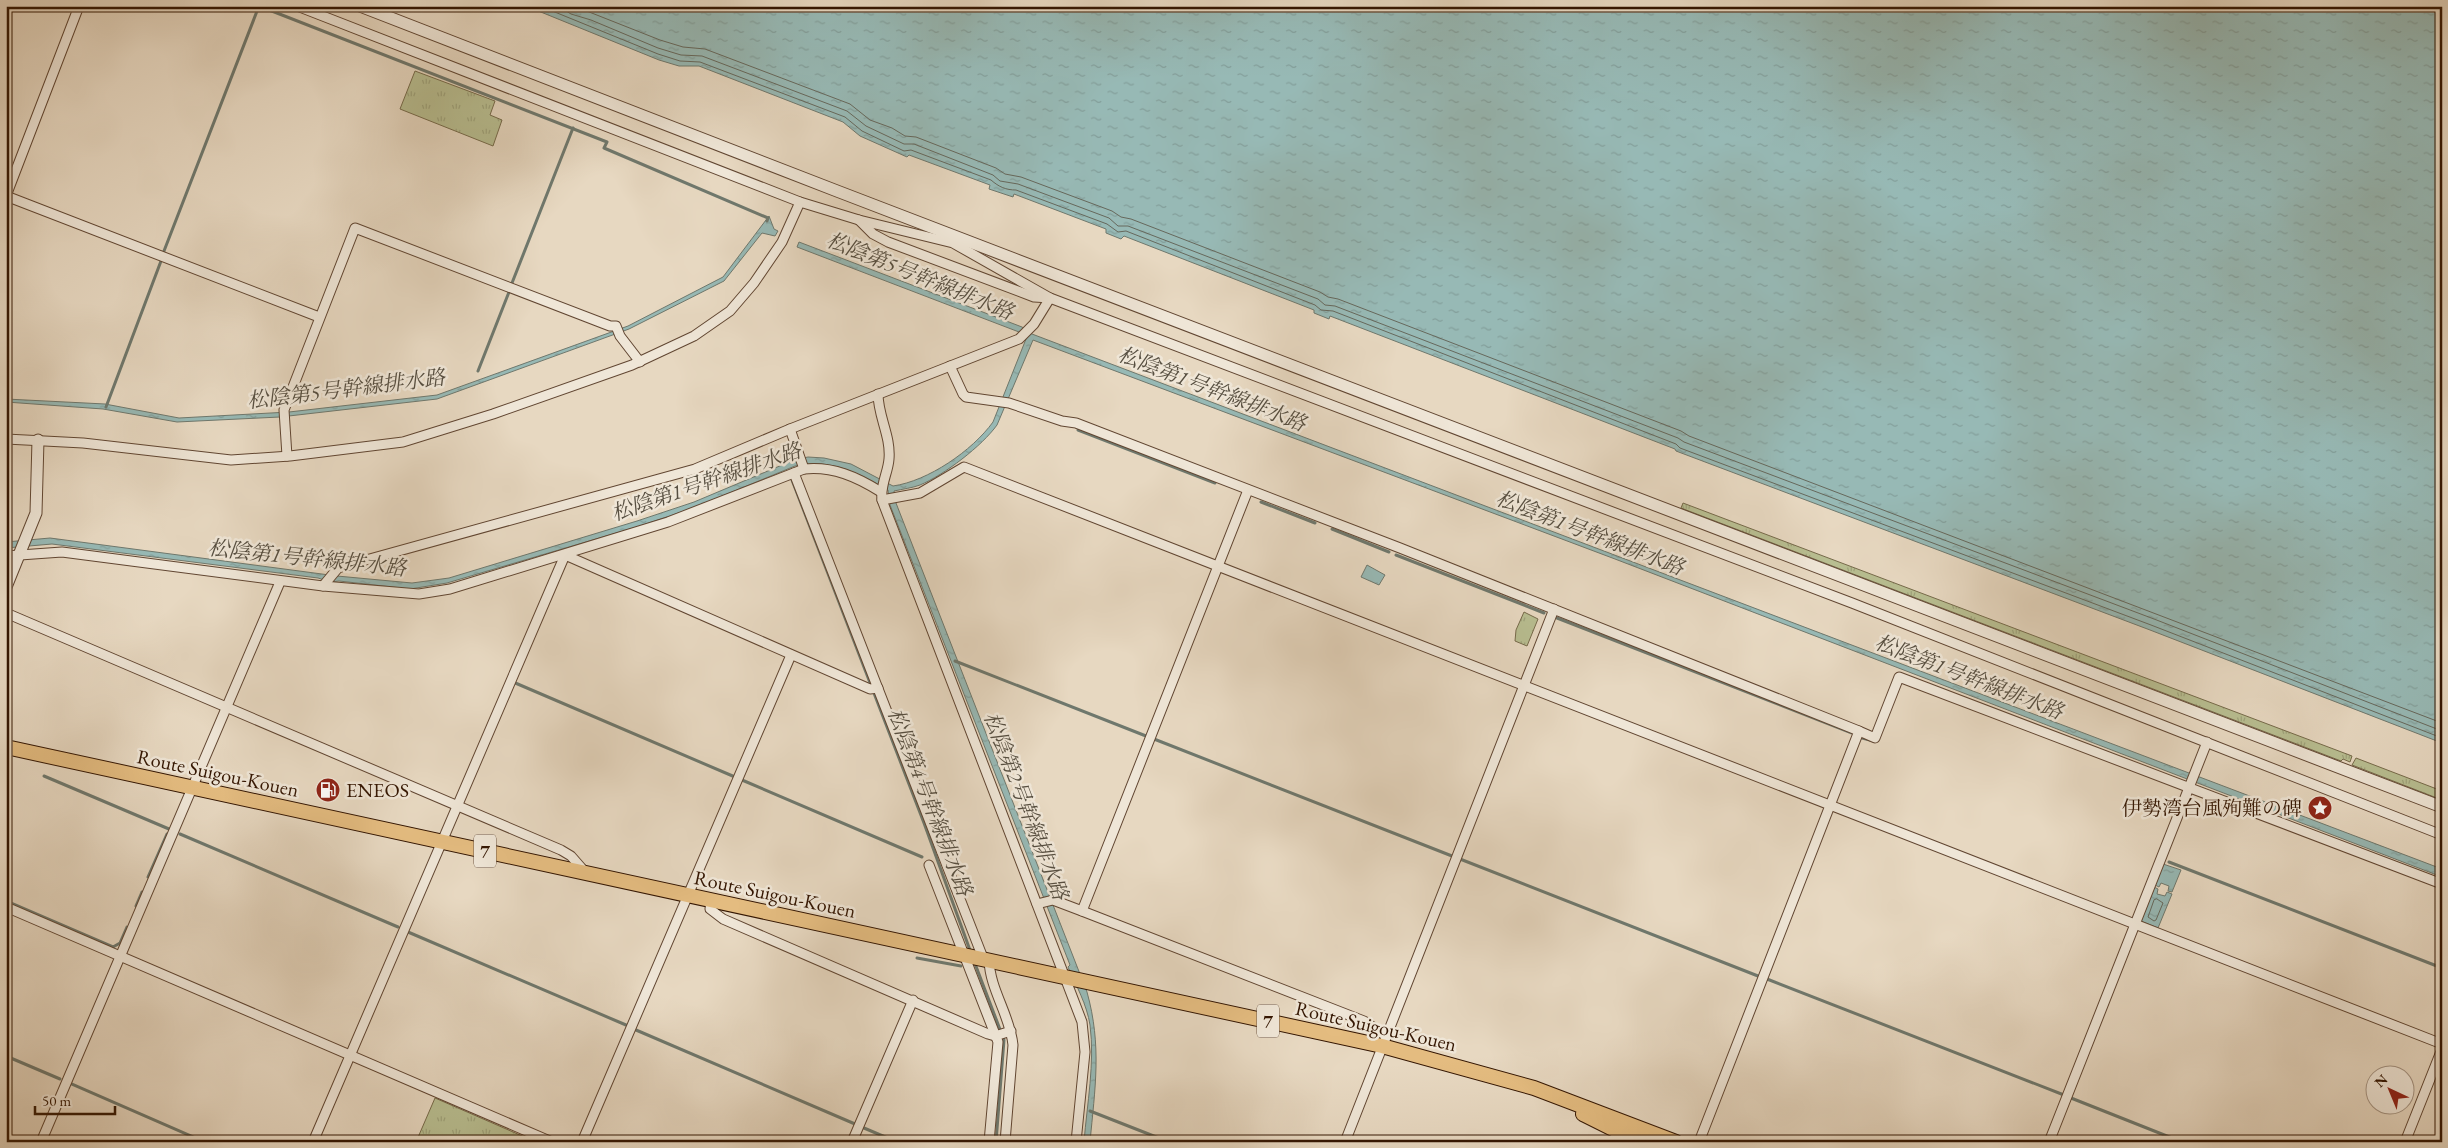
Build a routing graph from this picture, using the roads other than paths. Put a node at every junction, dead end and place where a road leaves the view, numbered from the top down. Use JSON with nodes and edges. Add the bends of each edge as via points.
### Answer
{"nodes":[{"id":1,"x":79,"y":6,"type":"edge"},
{"id":2,"x":297,"y":6,"type":"edge"},
{"id":3,"x":360,"y":6,"type":"edge"},
{"id":4,"x":6,"y":196,"type":"edge"},
{"id":5,"x":800,"y":202,"type":"junction"},
{"id":6,"x":859,"y":220,"type":"junction"},
{"id":7,"x":954,"y":240,"type":"junction"},
{"id":8,"x":1050,"y":298,"type":"junction"},
{"id":9,"x":319,"y":317,"type":"junction"},
{"id":10,"x":640,"y":362,"type":"junction"},
{"id":11,"x":950,"y":366,"type":"junction"},
{"id":12,"x":878,"y":394,"type":"junction"},
{"id":13,"x":790,"y":429,"type":"junction"},
{"id":14,"x":6,"y":439,"type":"edge"},
{"id":15,"x":38,"y":440,"type":"junction"},
{"id":16,"x":287,"y":456,"type":"junction"},
{"id":17,"x":802,"y":464,"type":"junction"},
{"id":18,"x":794,"y":473,"type":"junction"},
{"id":19,"x":1248,"y":490,"type":"junction"},
{"id":20,"x":883,"y":496,"type":"junction"},
{"id":21,"x":21,"y":551,"type":"junction"},
{"id":22,"x":565,"y":555,"type":"junction"},
{"id":23,"x":6,"y":556,"type":"edge"},
{"id":24,"x":1218,"y":566,"type":"junction"},
{"id":25,"x":280,"y":582,"type":"junction"},
{"id":26,"x":324,"y":585,"type":"junction"},
{"id":27,"x":6,"y":587,"type":"edge"},
{"id":28,"x":1554,"y":610,"type":"junction"},
{"id":29,"x":6,"y":613,"type":"edge"},
{"id":30,"x":791,"y":655,"type":"junction"},
{"id":31,"x":1524,"y":686,"type":"junction"},
{"id":32,"x":875,"y":689,"type":"junction"},
{"id":33,"x":227,"y":707,"type":"junction"},
{"id":34,"x":1859,"y":731,"type":"junction"},
{"id":35,"x":2207,"y":742,"type":"junction"},
{"id":36,"x":6,"y":747,"type":"edge"},
{"id":37,"x":2188,"y":787,"type":"junction"},
{"id":38,"x":192,"y":788,"type":"junction"},
{"id":39,"x":457,"y":805,"type":"junction"},
{"id":40,"x":1830,"y":806,"type":"junction"},
{"id":41,"x":2442,"y":807,"type":"edge"},
{"id":42,"x":2442,"y":835,"type":"edge"},
{"id":43,"x":441,"y":842,"type":"junction"},
{"id":44,"x":929,"y":866,"type":"dead end"},
{"id":45,"x":585,"y":872,"type":"junction"},
{"id":46,"x":2442,"y":884,"type":"edge"},
{"id":47,"x":688,"y":896,"type":"junction"},
{"id":48,"x":711,"y":901,"type":"junction"},
{"id":49,"x":1039,"y":903,"type":"junction"},
{"id":50,"x":6,"y":907,"type":"edge"},
{"id":51,"x":1082,"y":911,"type":"junction"},
{"id":52,"x":2134,"y":926,"type":"junction"},
{"id":53,"x":963,"y":954,"type":"junction"},
{"id":54,"x":121,"y":955,"type":"junction"},
{"id":55,"x":984,"y":959,"type":"junction"},
{"id":56,"x":1073,"y":978,"type":"junction"},
{"id":57,"x":913,"y":1000,"type":"junction"},
{"id":58,"x":1010,"y":1031,"type":"junction"},
{"id":59,"x":995,"y":1035,"type":"junction"},
{"id":60,"x":1384,"y":1041,"type":"junction"},
{"id":61,"x":2442,"y":1044,"type":"edge"},
{"id":62,"x":2442,"y":1049,"type":"edge"},
{"id":63,"x":350,"y":1055,"type":"junction"},
{"id":64,"x":1534,"y":1088,"type":"junction"},
{"id":65,"x":41,"y":1142,"type":"edge"},
{"id":66,"x":313,"y":1142,"type":"edge"},
{"id":67,"x":552,"y":1142,"type":"edge"},
{"id":68,"x":582,"y":1142,"type":"edge"},
{"id":69,"x":852,"y":1142,"type":"edge"},
{"id":70,"x":989,"y":1142,"type":"edge"},
{"id":71,"x":1005,"y":1142,"type":"edge"},
{"id":72,"x":1076,"y":1142,"type":"edge"},
{"id":73,"x":1345,"y":1142,"type":"edge"},
{"id":74,"x":1639,"y":1142,"type":"edge"},
{"id":75,"x":1676,"y":1142,"type":"edge"},
{"id":76,"x":1699,"y":1142,"type":"edge"},
{"id":77,"x":2049,"y":1142,"type":"edge"},
{"id":78,"x":2405,"y":1142,"type":"edge"}],
"edges":[{"from":1,"to":4,"type":"street"},
{"from":2,"to":5,"type":"street"},
{"from":3,"to":7,"type":"street"},
{"from":4,"to":9,"type":"street"},
{"from":5,"to":6,"type":"street"},
{"from":5,"to":10,"type":"street","via":[[782,242],[730,311],[694,336]]},
{"from":6,"to":7,"type":"street"},
{"from":6,"to":8,"type":"street","via":[[873,234],[888,242],[1034,297]]},
{"from":7,"to":8,"type":"street"},
{"from":7,"to":41,"type":"street"},
{"from":8,"to":11,"type":"street","via":[[1021,337]]},
{"from":8,"to":35,"type":"street"},
{"from":9,"to":10,"type":"street","via":[[355,228],[616,326]]},
{"from":9,"to":16,"type":"street","via":[[284,410]]},
{"from":10,"to":16,"type":"street","via":[[403,442]]},
{"from":11,"to":12,"type":"street"},
{"from":11,"to":19,"type":"street","via":[[966,397],[1008,403],[1062,421],[1075,422]]},
{"from":12,"to":13,"type":"street"},
{"from":12,"to":20,"type":"street","via":[[888,438],[889,459]]},
{"from":13,"to":17,"type":"street"},
{"from":13,"to":26,"type":"street","via":[[695,469],[348,564],[336,571]]},
{"from":14,"to":15,"type":"street"},
{"from":15,"to":16,"type":"street","via":[[213,459]]},
{"from":15,"to":21,"type":"street","via":[[36,513]]},
{"from":17,"to":18,"type":"street"},
{"from":17,"to":20,"type":"street","via":[[847,474]]},
{"from":18,"to":22,"type":"street","via":[[677,519]]},
{"from":18,"to":32,"type":"street"},
{"from":19,"to":24,"type":"street"},
{"from":19,"to":28,"type":"street"},
{"from":20,"to":24,"type":"street","via":[[897,498],[920,493],[964,467]]},
{"from":20,"to":49,"type":"street"},
{"from":21,"to":23,"type":"street"},
{"from":21,"to":25,"type":"street","via":[[62,552]]},
{"from":21,"to":27,"type":"street"},
{"from":22,"to":26,"type":"street","via":[[419,594]]},
{"from":22,"to":30,"type":"street"},
{"from":22,"to":39,"type":"street"},
{"from":24,"to":31,"type":"street"},
{"from":24,"to":51,"type":"street"},
{"from":25,"to":26,"type":"street"},
{"from":25,"to":33,"type":"street"},
{"from":28,"to":31,"type":"street"},
{"from":28,"to":34,"type":"street"},
{"from":29,"to":33,"type":"street"},
{"from":30,"to":32,"type":"street"},
{"from":30,"to":47,"type":"street"},
{"from":31,"to":40,"type":"street"},
{"from":31,"to":60,"type":"street"},
{"from":32,"to":55,"type":"street"},
{"from":33,"to":38,"type":"street"},
{"from":33,"to":39,"type":"street"},
{"from":34,"to":37,"type":"street","via":[[1875,738],[1899,677]]},
{"from":34,"to":40,"type":"street"},
{"from":35,"to":37,"type":"street"},
{"from":35,"to":42,"type":"street"},
{"from":36,"to":38,"type":"main road","name":"Route Suigou-Kouen","number":"7"},
{"from":37,"to":46,"type":"street"},
{"from":37,"to":52,"type":"street"},
{"from":38,"to":43,"type":"main road","name":"Route Suigou-Kouen","number":"7"},
{"from":38,"to":54,"type":"street"},
{"from":39,"to":43,"type":"street"},
{"from":39,"to":45,"type":"street","via":[[561,850]]},
{"from":40,"to":52,"type":"street"},
{"from":40,"to":76,"type":"street"},
{"from":43,"to":45,"type":"main road","name":"Route Suigou-Kouen","number":"7"},
{"from":43,"to":63,"type":"street"},
{"from":44,"to":53,"type":"street"},
{"from":45,"to":47,"type":"main road","name":"Route Suigou-Kouen","number":"7"},
{"from":47,"to":48,"type":"main road","name":"Route Suigou-Kouen","number":"7"},
{"from":47,"to":68,"type":"street"},
{"from":48,"to":53,"type":"main road","name":"Route Suigou-Kouen","number":"7"},
{"from":48,"to":57,"type":"street","via":[[710,909],[723,919]]},
{"from":49,"to":51,"type":"street","via":[[1053,900]]},
{"from":49,"to":56,"type":"street"},
{"from":50,"to":54,"type":"street"},
{"from":51,"to":60,"type":"street","via":[[1364,1021]]},
{"from":52,"to":61,"type":"street"},
{"from":52,"to":77,"type":"street"},
{"from":53,"to":55,"type":"main road","name":"Route Suigou-Kouen","number":"7"},
{"from":53,"to":59,"type":"street"},
{"from":54,"to":63,"type":"street"},
{"from":54,"to":65,"type":"street"},
{"from":55,"to":56,"type":"main road","name":"Route Suigou-Kouen","number":"7"},
{"from":55,"to":58,"type":"street"},
{"from":56,"to":60,"type":"main road","name":"Route Suigou-Kouen","number":"7"},
{"from":56,"to":72,"type":"street","via":[[1085,1052]]},
{"from":57,"to":59,"type":"street"},
{"from":57,"to":69,"type":"street"},
{"from":58,"to":59,"type":"street"},
{"from":58,"to":71,"type":"street","via":[[1013,1045]]},
{"from":59,"to":70,"type":"street","via":[[998,1042]]},
{"from":60,"to":64,"type":"main road","name":"Route Suigou-Kouen","number":"7"},
{"from":60,"to":73,"type":"street"},
{"from":62,"to":78,"type":"street"},
{"from":63,"to":66,"type":"street"},
{"from":63,"to":67,"type":"street"},
{"from":64,"to":74,"type":"main road","name":"Route Suigou-Kouen","number":"7"},
{"from":64,"to":75,"type":"main road","name":"Route Suigou-Kouen","number":"7"}]}
